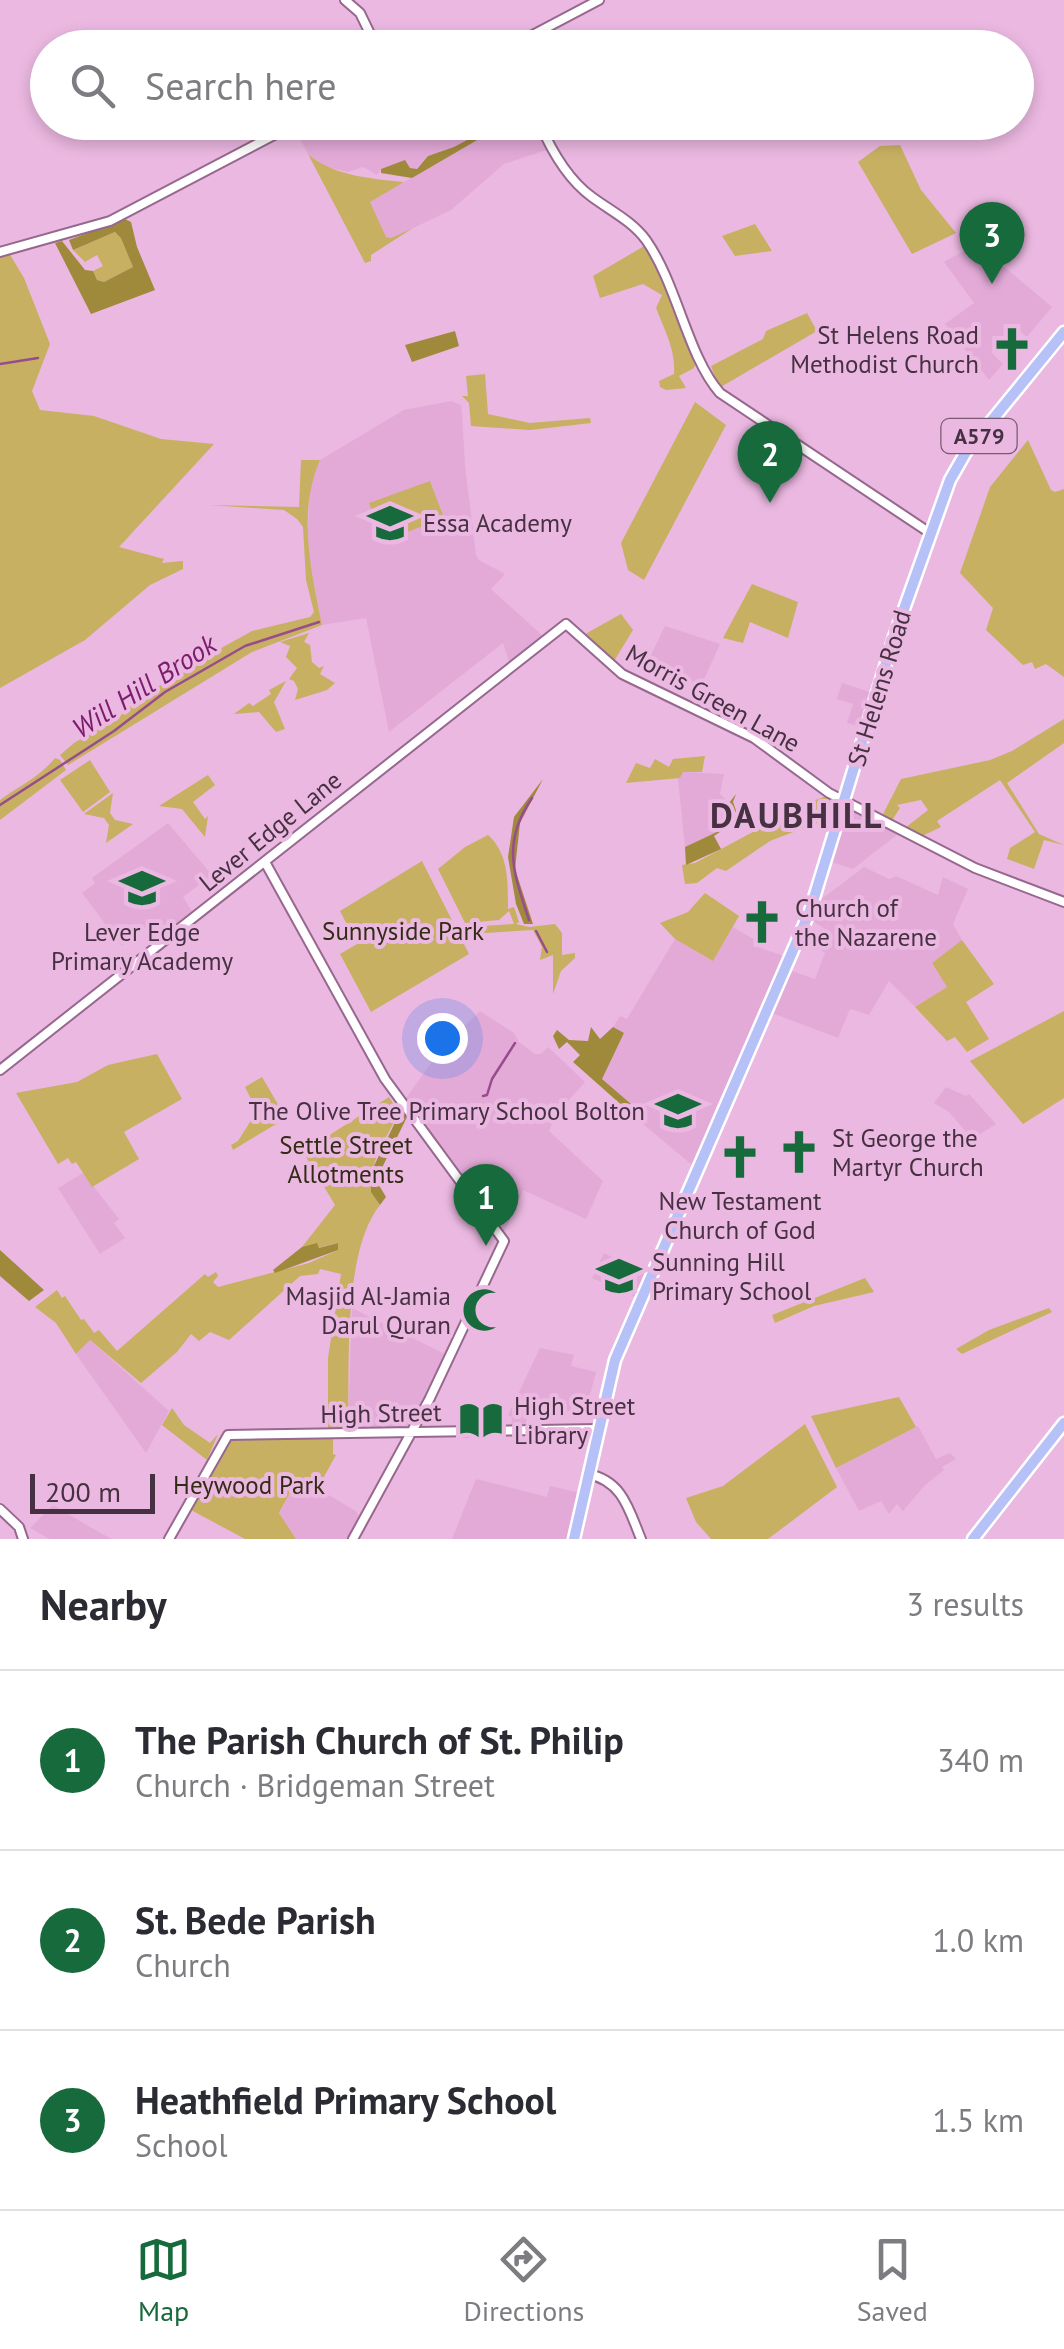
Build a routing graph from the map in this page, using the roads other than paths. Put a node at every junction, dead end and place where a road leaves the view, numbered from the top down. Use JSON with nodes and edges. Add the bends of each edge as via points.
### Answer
{"nodes":[{"id":1,"x":345,"y":0,"type":"edge"},
{"id":2,"x":599,"y":0,"type":"edge"},
{"id":3,"x":368,"y":30,"type":"edge"},
{"id":4,"x":542,"y":30,"type":"edge"},
{"id":5,"x":265,"y":140,"type":"edge"},
{"id":6,"x":548,"y":140,"type":"edge"},
{"id":7,"x":0,"y":252,"type":"edge"},
{"id":8,"x":1064,"y":332,"type":"edge"},
{"id":9,"x":930,"y":533,"type":"junction"},
{"id":10,"x":566,"y":624,"type":"joint"},
{"id":11,"x":845,"y":800,"type":"junction"},
{"id":12,"x":264,"y":862,"type":"junction"},
{"id":13,"x":1064,"y":902,"type":"edge"},
{"id":14,"x":0,"y":1070,"type":"edge"},
{"id":15,"x":1064,"y":1423,"type":"edge"},
{"id":16,"x":598,"y":1430,"type":"junction"},
{"id":17,"x":411,"y":1433,"type":"junction"},
{"id":18,"x":588,"y":1474,"type":"junction"},
{"id":19,"x":0,"y":1509,"type":"edge"},
{"id":20,"x":23,"y":1539,"type":"edge"},
{"id":21,"x":169,"y":1539,"type":"edge"},
{"id":22,"x":353,"y":1539,"type":"edge"},
{"id":23,"x":574,"y":1539,"type":"edge"},
{"id":24,"x":640,"y":1539,"type":"edge"},
{"id":25,"x":973,"y":1539,"type":"edge"}],
"edges":[{"from":1,"to":3,"type":"street"},
{"from":2,"to":4,"type":"street"},
{"from":5,"to":7,"type":"street","via":[[110,221]]},
{"from":6,"to":9,"type":"street","via":[[577,184],[644,237],[718,390]]},
{"from":8,"to":9,"type":"main road","name":"St Helens Road","number":"A579","via":[[961,459]]},
{"from":9,"to":11,"type":"main road","name":"St Helens Road","number":"A579"},
{"from":10,"to":11,"type":"street","name":"Morris Green Lane","via":[[621,673],[754,738]]},
{"from":10,"to":12,"type":"street","name":"Lever Edge Lane"},
{"from":11,"to":13,"type":"street","name":"Morris Green Lane","via":[[974,868]]},
{"from":11,"to":16,"type":"main road","name":"St Helens Road","number":"A579","via":[[800,936],[619,1350]]},
{"from":12,"to":14,"type":"street","name":"Lever Edge Lane"},
{"from":12,"to":17,"type":"street","via":[[385,1079],[504,1240]]},
{"from":15,"to":25,"type":"main road"},
{"from":16,"to":17,"type":"street","name":"High Street"},
{"from":16,"to":18,"type":"main road","number":"A579"},
{"from":17,"to":21,"type":"street","name":"High Street","via":[[226,1436]]},
{"from":17,"to":22,"type":"street"},
{"from":18,"to":23,"type":"main road","number":"A579"},
{"from":18,"to":24,"type":"street","via":[[619,1489]]},
{"from":19,"to":20,"type":"street"}]}
